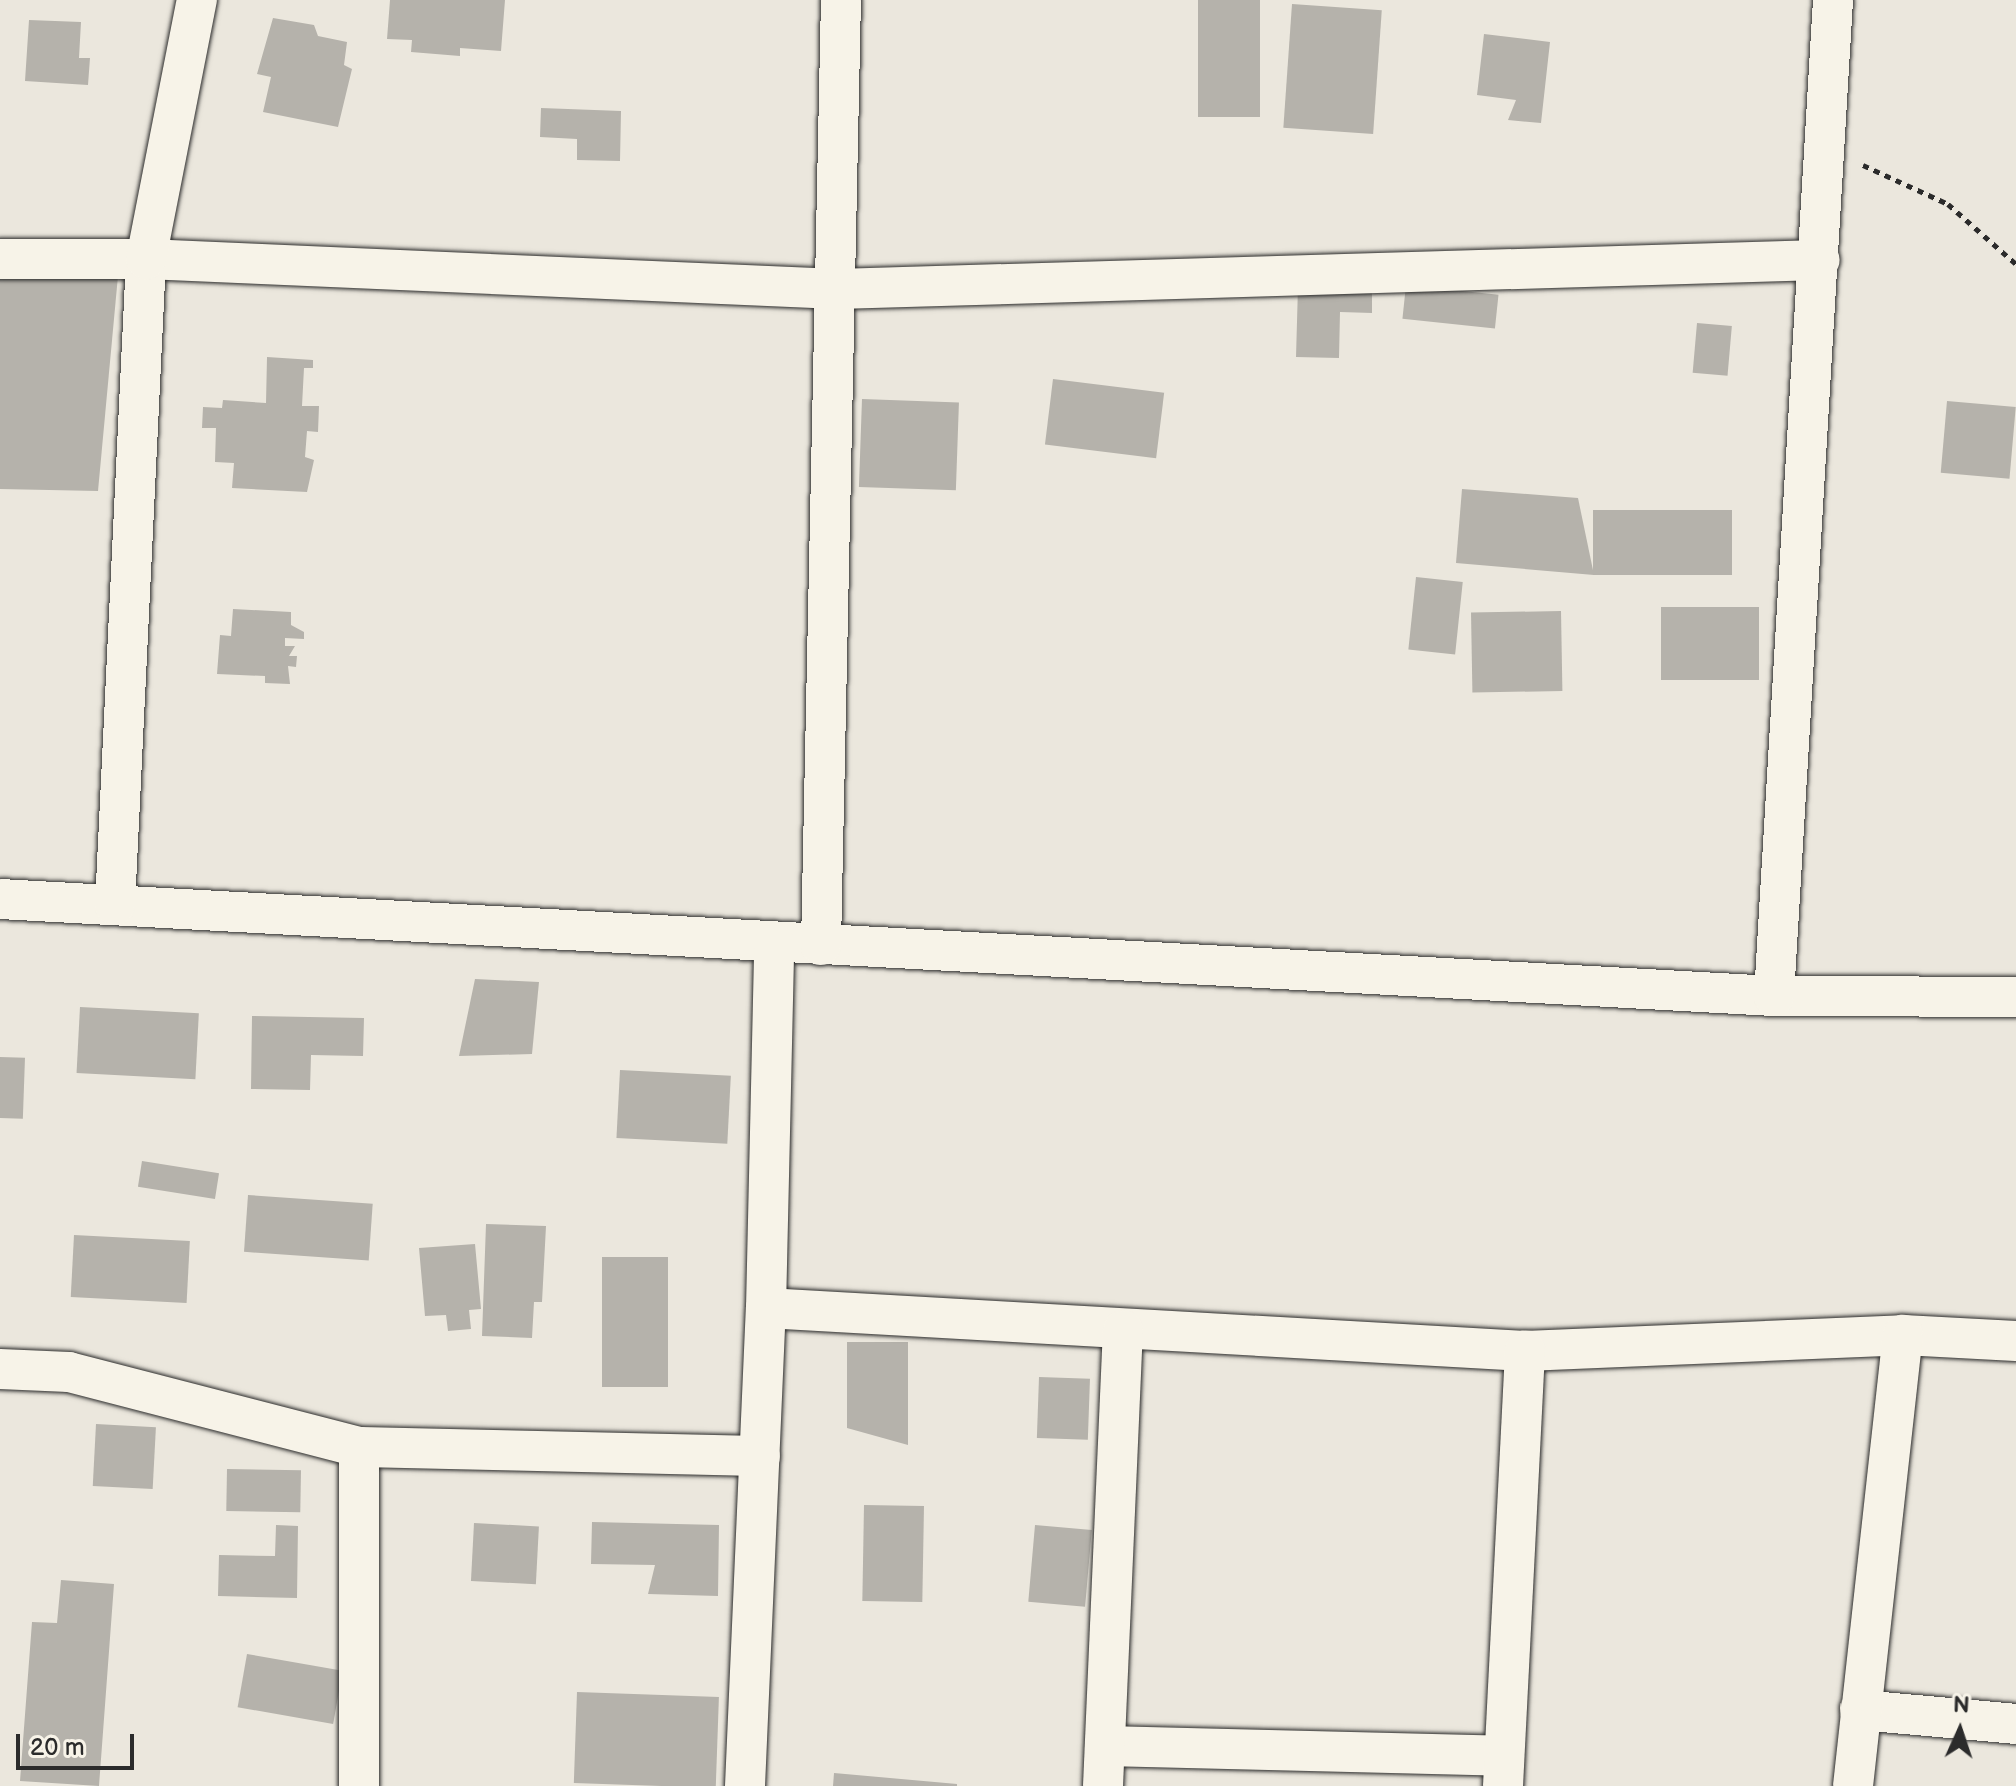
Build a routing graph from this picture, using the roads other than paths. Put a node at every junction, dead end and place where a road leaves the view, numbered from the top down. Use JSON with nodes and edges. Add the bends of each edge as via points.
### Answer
{"nodes":[{"id":1,"x":197,"y":0,"type":"edge"},
{"id":2,"x":841,"y":0,"type":"edge"},
{"id":3,"x":1833,"y":0,"type":"edge"},
{"id":4,"x":0,"y":259,"type":"edge"},
{"id":5,"x":146,"y":259,"type":"junction"},
{"id":6,"x":1820,"y":260,"type":"junction"},
{"id":7,"x":837,"y":289,"type":"junction"},
{"id":8,"x":0,"y":899,"type":"edge"},
{"id":9,"x":115,"y":905,"type":"junction"},
{"id":10,"x":774,"y":943,"type":"junction"},
{"id":11,"x":821,"y":945,"type":"junction"},
{"id":12,"x":1774,"y":996,"type":"junction"},
{"id":13,"x":2016,"y":997,"type":"edge"},
{"id":14,"x":766,"y":1308,"type":"junction"},
{"id":15,"x":1123,"y":1330,"type":"junction"},
{"id":16,"x":1903,"y":1335,"type":"junction"},
{"id":17,"x":2016,"y":1341,"type":"edge"},
{"id":18,"x":1525,"y":1351,"type":"junction"},
{"id":19,"x":0,"y":1369,"type":"edge"},
{"id":20,"x":359,"y":1447,"type":"junction"},
{"id":21,"x":760,"y":1456,"type":"junction"},
{"id":22,"x":1860,"y":1710,"type":"junction"},
{"id":23,"x":2016,"y":1724,"type":"edge"},
{"id":24,"x":1105,"y":1746,"type":"junction"},
{"id":25,"x":1504,"y":1771,"type":"edge"},
{"id":26,"x":359,"y":1786,"type":"edge"},
{"id":27,"x":745,"y":1786,"type":"edge"},
{"id":28,"x":1103,"y":1786,"type":"edge"},
{"id":29,"x":1853,"y":1786,"type":"edge"}],
"edges":[{"from":1,"to":5,"type":"street"},
{"from":2,"to":7,"type":"street"},
{"from":3,"to":6,"type":"street"},
{"from":4,"to":5,"type":"street"},
{"from":5,"to":7,"type":"street"},
{"from":5,"to":9,"type":"street"},
{"from":6,"to":7,"type":"street"},
{"from":6,"to":12,"type":"street"},
{"from":7,"to":11,"type":"street"},
{"from":8,"to":9,"type":"street"},
{"from":9,"to":10,"type":"street"},
{"from":10,"to":11,"type":"street"},
{"from":10,"to":14,"type":"street"},
{"from":11,"to":12,"type":"street"},
{"from":12,"to":13,"type":"street"},
{"from":14,"to":15,"type":"street"},
{"from":14,"to":21,"type":"street"},
{"from":15,"to":18,"type":"street"},
{"from":15,"to":24,"type":"street"},
{"from":16,"to":17,"type":"street"},
{"from":16,"to":18,"type":"street"},
{"from":16,"to":22,"type":"street"},
{"from":18,"to":25,"type":"street"},
{"from":19,"to":20,"type":"street","via":[[69,1372]]},
{"from":20,"to":21,"type":"street"},
{"from":20,"to":26,"type":"street"},
{"from":21,"to":27,"type":"street"},
{"from":22,"to":23,"type":"street"},
{"from":22,"to":29,"type":"street"},
{"from":24,"to":25,"type":"street"},
{"from":24,"to":28,"type":"street"}]}
